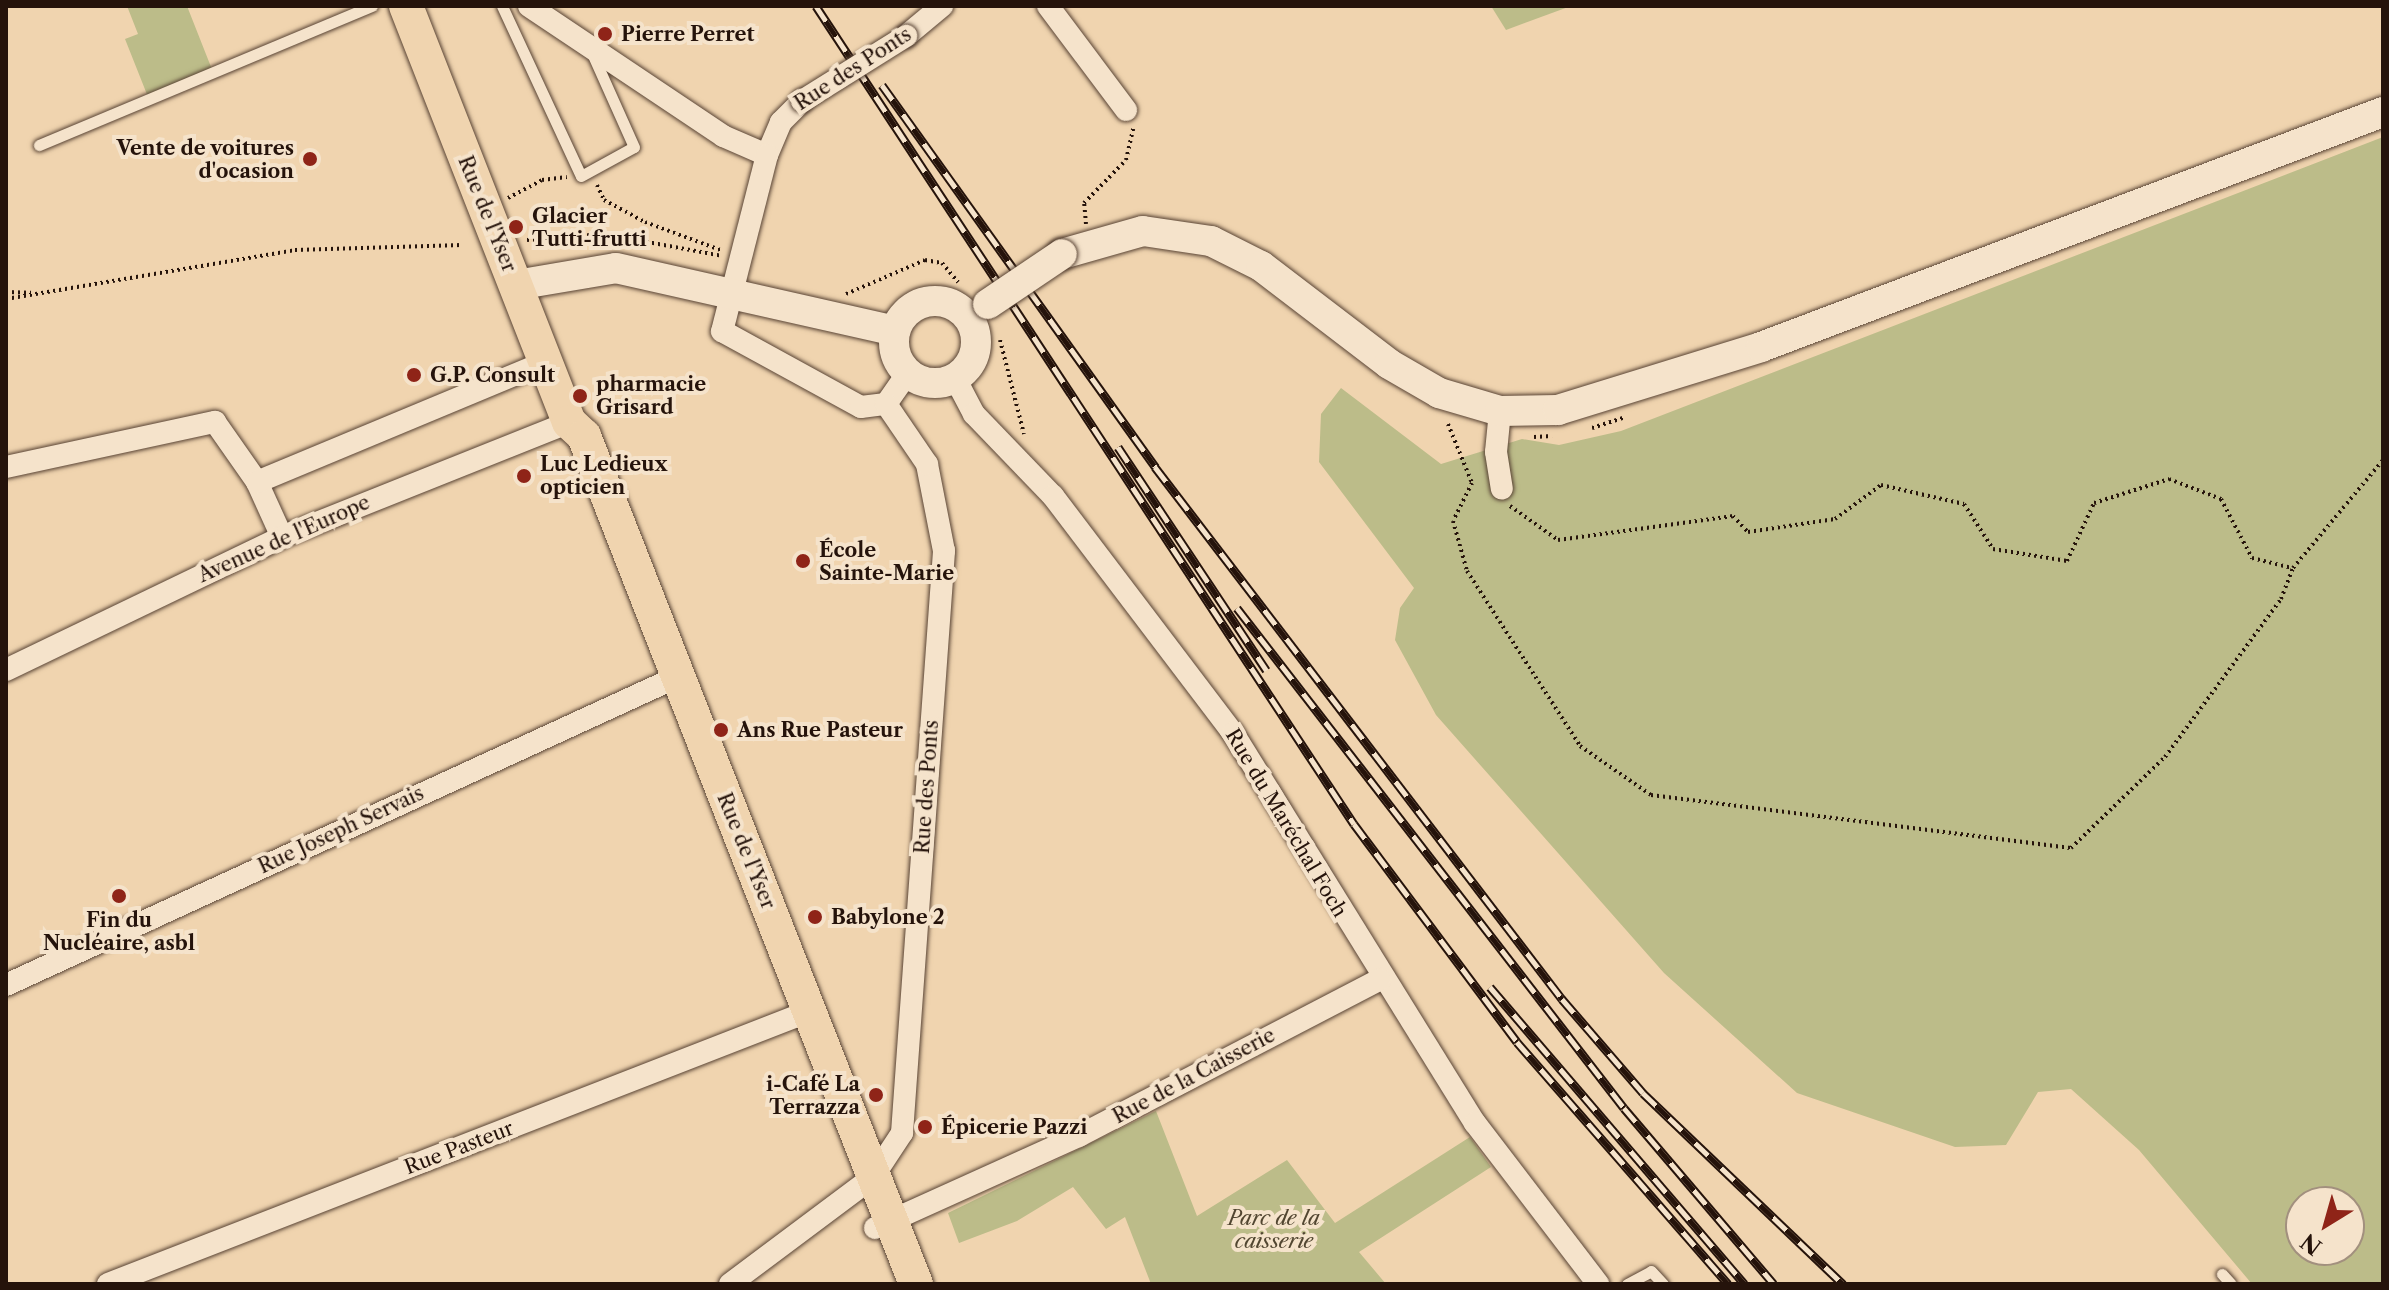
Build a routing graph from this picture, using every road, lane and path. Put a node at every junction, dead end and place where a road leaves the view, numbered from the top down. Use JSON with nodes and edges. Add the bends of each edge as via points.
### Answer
{"nodes":[{"id":1,"x":372,"y":6,"type":"edge"},
{"id":2,"x":406,"y":6,"type":"edge"},
{"id":3,"x":502,"y":6,"type":"edge"},
{"id":4,"x":529,"y":6,"type":"edge"},
{"id":5,"x":942,"y":6,"type":"edge"},
{"id":6,"x":1048,"y":6,"type":"edge"},
{"id":7,"x":588,"y":45,"type":"junction"},
{"id":8,"x":1126,"y":110,"type":"joint"},
{"id":9,"x":2383,"y":112,"type":"edge"},
{"id":10,"x":39,"y":145,"type":"dead end"},
{"id":11,"x":767,"y":155,"type":"junction"},
{"id":12,"x":586,"y":174,"type":"junction"},
{"id":13,"x":484,"y":211,"type":"junction"},
{"id":14,"x":1093,"y":224,"type":"dead end"},
{"id":15,"x":1086,"y":226,"type":"junction"},
{"id":16,"x":527,"y":240,"type":"dead end"},
{"id":17,"x":1070,"y":242,"type":"junction"},
{"id":18,"x":462,"y":245,"type":"dead end"},
{"id":19,"x":737,"y":259,"type":"junction"},
{"id":20,"x":958,"y":282,"type":"dead end"},
{"id":21,"x":516,"y":285,"type":"junction"},
{"id":22,"x":727,"y":291,"type":"junction"},
{"id":23,"x":6,"y":292,"type":"edge"},
{"id":24,"x":37,"y":293,"type":"junction"},
{"id":25,"x":839,"y":296,"type":"dead end"},
{"id":26,"x":6,"y":299,"type":"edge"},
{"id":27,"x":979,"y":311,"type":"junction"},
{"id":28,"x":895,"y":331,"type":"junction"},
{"id":29,"x":1000,"y":340,"type":"dead end"},
{"id":30,"x":545,"y":362,"type":"junction"},
{"id":31,"x":908,"y":373,"type":"junction"},
{"id":32,"x":955,"y":378,"type":"junction"},
{"id":33,"x":886,"y":404,"type":"junction"},
{"id":34,"x":1500,"y":411,"type":"junction"},
{"id":35,"x":1439,"y":417,"type":"dead end"},
{"id":36,"x":569,"y":422,"type":"junction"},
{"id":37,"x":1025,"y":438,"type":"dead end"},
{"id":38,"x":2383,"y":460,"type":"edge"},
{"id":39,"x":6,"y":467,"type":"edge"},
{"id":40,"x":257,"y":482,"type":"junction"},
{"id":41,"x":1502,"y":489,"type":"joint"},
{"id":42,"x":282,"y":537,"type":"junction"},
{"id":43,"x":2293,"y":568,"type":"junction"},
{"id":44,"x":6,"y":670,"type":"edge"},
{"id":45,"x":669,"y":681,"type":"junction"},
{"id":46,"x":1380,"y":979,"type":"junction"},
{"id":47,"x":6,"y":985,"type":"edge"},
{"id":48,"x":802,"y":1014,"type":"junction"},
{"id":49,"x":866,"y":1182,"type":"junction"},
{"id":50,"x":883,"y":1225,"type":"junction"},
{"id":51,"x":108,"y":1284,"type":"edge"},
{"id":52,"x":730,"y":1284,"type":"edge"},
{"id":53,"x":898,"y":1284,"type":"edge"},
{"id":54,"x":916,"y":1284,"type":"edge"},
{"id":55,"x":1598,"y":1284,"type":"edge"},
{"id":56,"x":1627,"y":1284,"type":"edge"},
{"id":57,"x":1663,"y":1284,"type":"edge"}],
"edges":[{"from":1,"to":10,"type":"lane"},
{"from":2,"to":13,"type":"main road","name":"Rue de l'Yser"},
{"from":3,"to":12,"type":"lane"},
{"from":4,"to":7,"type":"street"},
{"from":5,"to":11,"type":"street","name":"Rue des Ponts","bridge":true,"via":[[906,36],[802,101],[781,122]]},
{"from":6,"to":8,"type":"street"},
{"from":7,"to":11,"type":"street","via":[[723,136]]},
{"from":7,"to":12,"type":"lane","via":[[634,147]]},
{"from":8,"to":15,"type":"path","via":[[1135,134],[1126,160],[1090,192]]},
{"from":9,"to":34,"type":"street","via":[[1608,400]]},
{"from":11,"to":19,"type":"street","name":"Rue des Ponts"},
{"from":12,"to":13,"type":"path","via":[[542,180]]},
{"from":12,"to":19,"type":"path","via":[[604,200]]},
{"from":13,"to":21,"type":"main road","name":"Rue de l'Yser"},
{"from":14,"to":15,"type":"path"},
{"from":15,"to":17,"type":"path"},
{"from":16,"to":19,"type":"path","via":[[605,234]]},
{"from":17,"to":27,"type":"street","bridge":true},
{"from":17,"to":34,"type":"street","via":[[1143,231],[1211,241],[1261,266],[1418,382]]},
{"from":18,"to":24,"type":"path","via":[[295,250]]},
{"from":19,"to":22,"type":"street","name":"Rue des Ponts"},
{"from":20,"to":25,"type":"path","via":[[942,263],[925,260]]},
{"from":21,"to":22,"type":"street","via":[[616,268]]},
{"from":21,"to":30,"type":"main road","name":"Rue de l'Yser"},
{"from":22,"to":28,"type":"street"},
{"from":22,"to":33,"type":"street","name":"Rue des Ponts","via":[[722,331],[743,348],[861,407]]},
{"from":23,"to":24,"type":"path"},
{"from":24,"to":26,"type":"path"},
{"from":27,"to":28,"type":"street","via":[[922,303]]},
{"from":27,"to":32,"type":"street","via":[[976,351]]},
{"from":28,"to":31,"type":"street","via":[[896,354]]},
{"from":29,"to":37,"type":"path"},
{"from":30,"to":36,"type":"main road","name":"Rue de l'Yser"},
{"from":30,"to":40,"type":"street"},
{"from":31,"to":32,"type":"street","via":[[927,382]]},
{"from":31,"to":33,"type":"street"},
{"from":32,"to":46,"type":"street","name":"Rue du Maréchal Foch","via":[[974,414],[1053,496],[1233,733]]},
{"from":33,"to":49,"type":"street","name":"Rue des Ponts","via":[[927,464],[944,551],[902,1133]]},
{"from":34,"to":41,"type":"street","via":[[1496,452]]},
{"from":35,"to":43,"type":"path","via":[[1448,424],[1472,483],[1453,521],[1467,571],[1580,746],[1651,795],[2071,848],[2165,757],[2281,599]]},
{"from":36,"to":42,"type":"street","name":"Avenue de l'Europe"},
{"from":36,"to":45,"type":"main road","name":"Rue de l'Yser","via":[[565,445]]},
{"from":38,"to":43,"type":"path"},
{"from":39,"to":40,"type":"street","via":[[215,422]]},
{"from":40,"to":42,"type":"street"},
{"from":41,"to":43,"type":"path","via":[[1512,509],[1558,540],[1733,516],[1748,532],[1835,519],[1881,485],[1964,504],[1993,549],[2067,561],[2094,503],[2169,479],[2221,499],[2252,558]]},
{"from":42,"to":44,"type":"street","name":"Avenue de l'Europe"},
{"from":45,"to":47,"type":"street","name":"Rue Joseph Servais"},
{"from":45,"to":48,"type":"main road","name":"Rue de l'Yser"},
{"from":46,"to":50,"type":"street","name":"Rue de la Caisserie","via":[[1079,1136]]},
{"from":46,"to":55,"type":"street","name":"Rue du Maréchal Foch","via":[[1475,1123]]},
{"from":48,"to":49,"type":"main road","name":"Rue de l'Yser"},
{"from":48,"to":51,"type":"street","name":"Rue Pasteur"},
{"from":49,"to":50,"type":"main road","name":"Rue de l'Yser"},
{"from":49,"to":52,"type":"street","name":"Rue des Ponts"},
{"from":50,"to":53,"type":"main road","name":"Rue de l'Yser"},
{"from":50,"to":54,"type":"main road","name":"Rue de l'Yser"},
{"from":56,"to":57,"type":"lane","via":[[1651,1271]]}]}
